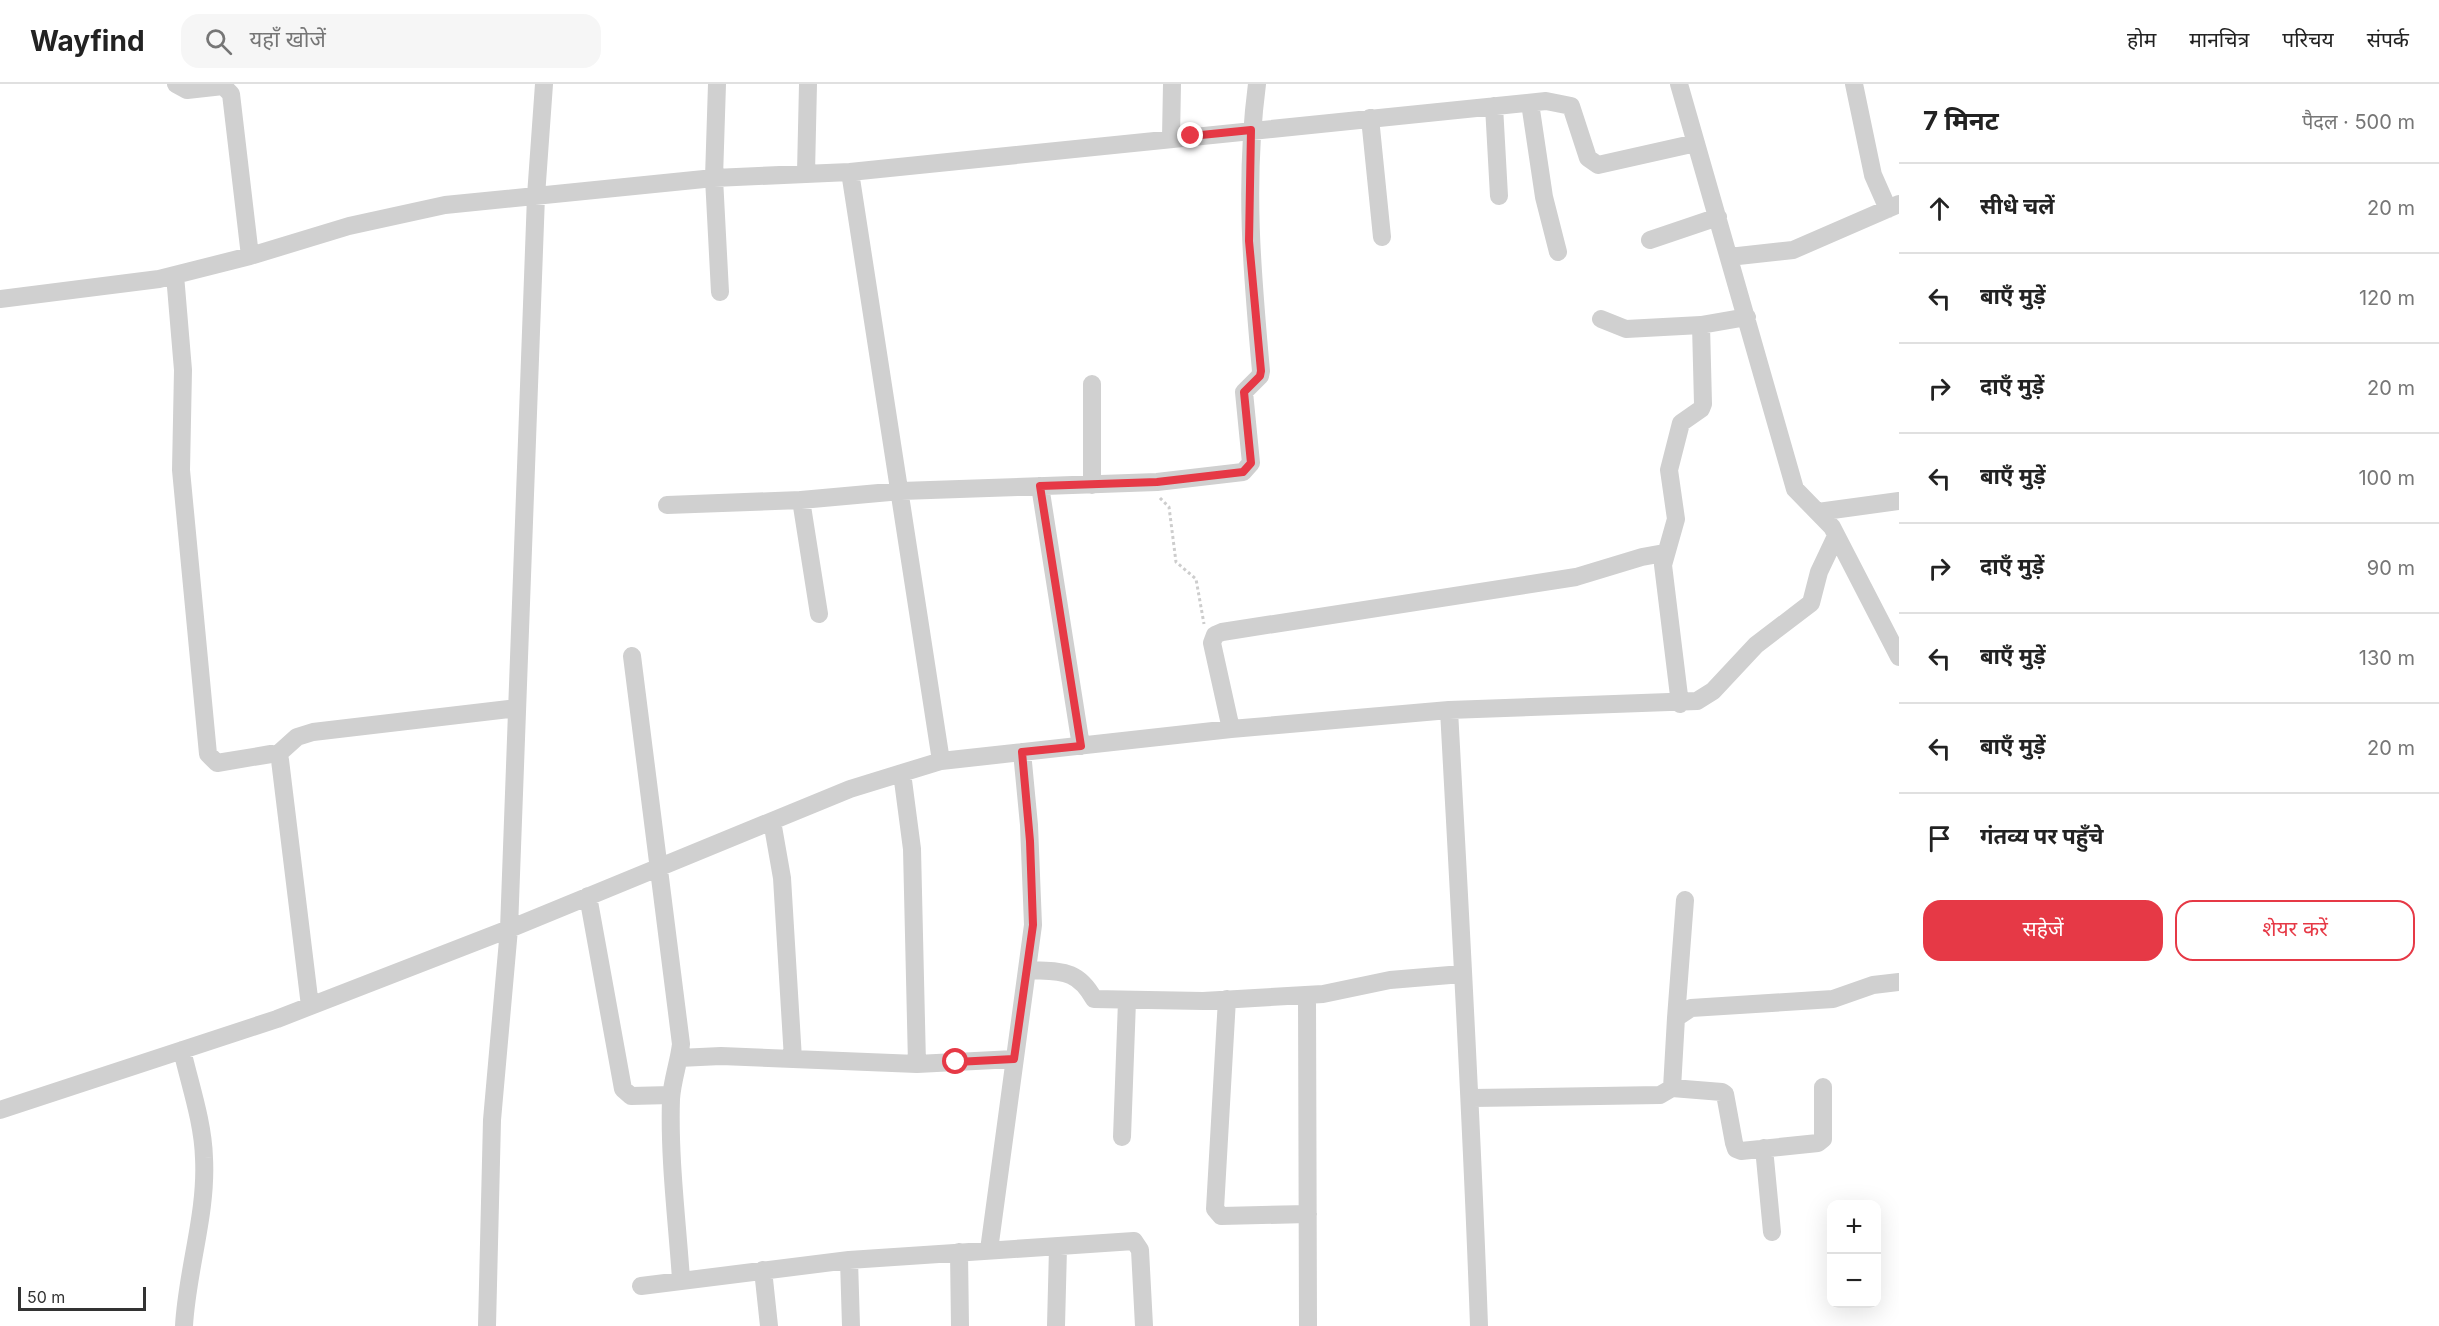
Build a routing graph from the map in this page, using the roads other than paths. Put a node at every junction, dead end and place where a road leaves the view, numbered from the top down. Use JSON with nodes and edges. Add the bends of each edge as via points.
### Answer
{"nodes":[{"id":1,"x":176,"y":84,"type":"edge"},
{"id":2,"x":544,"y":84,"type":"edge"},
{"id":3,"x":717,"y":84,"type":"edge"},
{"id":4,"x":808,"y":84,"type":"edge"},
{"id":5,"x":1172,"y":84,"type":"edge"},
{"id":6,"x":1257,"y":84,"type":"edge"},
{"id":7,"x":1679,"y":84,"type":"edge"},
{"id":8,"x":1854,"y":84,"type":"edge"},
{"id":9,"x":1530,"y":103,"type":"junction"},
{"id":10,"x":1494,"y":106,"type":"junction"},
{"id":11,"x":1370,"y":118,"type":"junction"},
{"id":12,"x":1251,"y":130,"type":"junction"},
{"id":13,"x":1171,"y":138,"type":"junction"},
{"id":14,"x":1696,"y":143,"type":"junction"},
{"id":15,"x":806,"y":172,"type":"junction"},
{"id":16,"x":850,"y":172,"type":"junction"},
{"id":17,"x":714,"y":178,"type":"junction"},
{"id":18,"x":536,"y":196,"type":"junction"},
{"id":19,"x":1498,"y":196,"type":"dead end"},
{"id":20,"x":1893,"y":207,"type":"edge"},
{"id":21,"x":1718,"y":217,"type":"junction"},
{"id":22,"x":1382,"y":237,"type":"dead end"},
{"id":23,"x":1650,"y":240,"type":"dead end"},
{"id":24,"x":1558,"y":252,"type":"dead end"},
{"id":25,"x":250,"y":256,"type":"junction"},
{"id":26,"x":1729,"y":257,"type":"junction"},
{"id":27,"x":176,"y":275,"type":"junction"},
{"id":28,"x":720,"y":292,"type":"dead end"},
{"id":29,"x":0,"y":299,"type":"edge"},
{"id":30,"x":1747,"y":317,"type":"junction"},
{"id":31,"x":1601,"y":319,"type":"dead end"},
{"id":32,"x":1701,"y":325,"type":"junction"},
{"id":33,"x":1092,"y":384,"type":"dead end"},
{"id":34,"x":1092,"y":485,"type":"junction"},
{"id":35,"x":1040,"y":486,"type":"junction"},
{"id":36,"x":901,"y":491,"type":"junction"},
{"id":37,"x":801,"y":500,"type":"junction"},
{"id":38,"x":1899,"y":501,"type":"edge"},
{"id":39,"x":667,"y":505,"type":"dead end"},
{"id":40,"x":1818,"y":512,"type":"junction"},
{"id":41,"x":1836,"y":536,"type":"junction"},
{"id":42,"x":1665,"y":553,"type":"junction"},
{"id":43,"x":819,"y":614,"type":"dead end"},
{"id":44,"x":632,"y":656,"type":"dead end"},
{"id":45,"x":1899,"y":657,"type":"edge"},
{"id":46,"x":1680,"y":704,"type":"junction"},
{"id":47,"x":517,"y":708,"type":"junction"},
{"id":48,"x":1449,"y":710,"type":"junction"},
{"id":49,"x":1231,"y":729,"type":"junction"},
{"id":50,"x":1081,"y":746,"type":"junction"},
{"id":51,"x":1022,"y":752,"type":"junction"},
{"id":52,"x":278,"y":755,"type":"junction"},
{"id":53,"x":942,"y":761,"type":"junction"},
{"id":54,"x":902,"y":773,"type":"junction"},
{"id":55,"x":772,"y":821,"type":"junction"},
{"id":56,"x":657,"y":867,"type":"junction"},
{"id":57,"x":588,"y":896,"type":"junction"},
{"id":58,"x":1685,"y":900,"type":"dead end"},
{"id":59,"x":509,"y":929,"type":"junction"},
{"id":60,"x":1028,"y":970,"type":"junction"},
{"id":61,"x":1462,"y":974,"type":"junction"},
{"id":62,"x":1899,"y":982,"type":"edge"},
{"id":63,"x":1307,"y":995,"type":"junction"},
{"id":64,"x":1227,"y":999,"type":"junction"},
{"id":65,"x":1127,"y":1001,"type":"junction"},
{"id":66,"x":310,"y":1006,"type":"junction"},
{"id":67,"x":1676,"y":1018,"type":"junction"},
{"id":68,"x":182,"y":1050,"type":"junction"},
{"id":69,"x":679,"y":1058,"type":"junction"},
{"id":70,"x":793,"y":1059,"type":"junction"},
{"id":71,"x":1014,"y":1059,"type":"junction"},
{"id":72,"x":917,"y":1064,"type":"junction"},
{"id":73,"x":1823,"y":1087,"type":"dead end"},
{"id":74,"x":1672,"y":1088,"type":"junction"},
{"id":75,"x":671,"y":1095,"type":"junction"},
{"id":76,"x":1472,"y":1098,"type":"junction"},
{"id":77,"x":0,"y":1110,"type":"edge"},
{"id":78,"x":1122,"y":1137,"type":"dead end"},
{"id":79,"x":1764,"y":1148,"type":"junction"},
{"id":80,"x":1308,"y":1214,"type":"junction"},
{"id":81,"x":1772,"y":1232,"type":"dead end"},
{"id":82,"x":1058,"y":1248,"type":"junction"},
{"id":83,"x":989,"y":1250,"type":"junction"},
{"id":84,"x":958,"y":1252,"type":"junction"},
{"id":85,"x":849,"y":1260,"type":"junction"},
{"id":86,"x":763,"y":1270,"type":"junction"},
{"id":87,"x":681,"y":1279,"type":"junction"},
{"id":88,"x":640,"y":1286,"type":"dead end"},
{"id":89,"x":184,"y":1326,"type":"edge"},
{"id":90,"x":487,"y":1326,"type":"edge"},
{"id":91,"x":769,"y":1326,"type":"edge"},
{"id":92,"x":851,"y":1326,"type":"edge"},
{"id":93,"x":960,"y":1326,"type":"edge"},
{"id":94,"x":1056,"y":1326,"type":"edge"},
{"id":95,"x":1144,"y":1326,"type":"edge"},
{"id":96,"x":1308,"y":1326,"type":"edge"},
{"id":97,"x":1479,"y":1326,"type":"edge"}],
"edges":[{"from":1,"to":25,"type":"street","via":[[187,90],[224,86],[231,94]]},
{"from":2,"to":18,"type":"street"},
{"from":3,"to":17,"type":"street"},
{"from":4,"to":15,"type":"street"},
{"from":5,"to":13,"type":"street"},
{"from":6,"to":12,"type":"street"},
{"from":7,"to":14,"type":"street"},
{"from":8,"to":20,"type":"street","via":[[1873,175]]},
{"from":9,"to":10,"type":"street"},
{"from":9,"to":14,"type":"street","via":[[1546,101],[1571,106],[1588,158],[1598,165]]},
{"from":9,"to":24,"type":"street","via":[[1544,197]]},
{"from":10,"to":11,"type":"street"},
{"from":10,"to":19,"type":"street"},
{"from":11,"to":12,"type":"street"},
{"from":11,"to":22,"type":"street"},
{"from":12,"to":13,"type":"street"},
{"from":12,"to":34,"type":"street","via":[[1249,241],[1261,371],[1244,392],[1251,463],[1243,472]]},
{"from":13,"to":16,"type":"street"},
{"from":14,"to":21,"type":"street"},
{"from":15,"to":16,"type":"street"},
{"from":15,"to":17,"type":"street"},
{"from":16,"to":36,"type":"street"},
{"from":17,"to":18,"type":"street"},
{"from":17,"to":28,"type":"street"},
{"from":18,"to":25,"type":"street","via":[[444,206],[349,226]]},
{"from":18,"to":47,"type":"street"},
{"from":20,"to":26,"type":"street","via":[[1793,250]]},
{"from":21,"to":23,"type":"street"},
{"from":21,"to":26,"type":"street"},
{"from":25,"to":27,"type":"street"},
{"from":26,"to":30,"type":"street"},
{"from":27,"to":29,"type":"street"},
{"from":27,"to":52,"type":"street","via":[[183,370],[181,470],[208,754],[218,763]]},
{"from":30,"to":32,"type":"street"},
{"from":30,"to":40,"type":"street","via":[[1795,489]]},
{"from":31,"to":32,"type":"street","via":[[1626,329]]},
{"from":32,"to":42,"type":"street","via":[[1703,404],[1682,423],[1669,470],[1677,513]]},
{"from":33,"to":34,"type":"street"},
{"from":34,"to":35,"type":"street"},
{"from":35,"to":36,"type":"street"},
{"from":35,"to":50,"type":"street"},
{"from":36,"to":37,"type":"street"},
{"from":36,"to":53,"type":"street"},
{"from":37,"to":39,"type":"street"},
{"from":37,"to":43,"type":"street"},
{"from":38,"to":40,"type":"street"},
{"from":40,"to":41,"type":"street"},
{"from":41,"to":45,"type":"street"},
{"from":41,"to":46,"type":"street","via":[[1819,572],[1811,603],[1749,652],[1705,697]]},
{"from":42,"to":46,"type":"street","via":[[1663,565]]},
{"from":42,"to":49,"type":"street","via":[[1642,556],[1576,577],[1222,632],[1215,635],[1212,643]]},
{"from":44,"to":56,"type":"street"},
{"from":46,"to":48,"type":"street"},
{"from":47,"to":52,"type":"street","via":[[313,732],[297,737]]},
{"from":47,"to":59,"type":"street"},
{"from":48,"to":49,"type":"street"},
{"from":48,"to":61,"type":"street"},
{"from":49,"to":50,"type":"street"},
{"from":50,"to":51,"type":"street"},
{"from":51,"to":53,"type":"street"},
{"from":51,"to":60,"type":"street","via":[[1032,873],[1033,925]]},
{"from":52,"to":66,"type":"street"},
{"from":53,"to":54,"type":"street"},
{"from":54,"to":55,"type":"street","via":[[850,789]]},
{"from":54,"to":72,"type":"street","via":[[912,849]]},
{"from":55,"to":56,"type":"street"},
{"from":55,"to":70,"type":"street","via":[[782,878]]},
{"from":56,"to":57,"type":"street"},
{"from":56,"to":69,"type":"street","via":[[681,1044]]},
{"from":57,"to":59,"type":"street"},
{"from":57,"to":75,"type":"street","via":[[623,1089],[631,1096]]},
{"from":58,"to":67,"type":"street"},
{"from":59,"to":66,"type":"street"},
{"from":59,"to":90,"type":"street","via":[[492,1120]]},
{"from":60,"to":65,"type":"street","via":[[1070,972],[1086,984],[1094,999]]},
{"from":60,"to":71,"type":"street"},
{"from":61,"to":63,"type":"street","via":[[1390,980]]},
{"from":61,"to":76,"type":"street"},
{"from":62,"to":67,"type":"street","via":[[1873,985],[1833,999],[1690,1008]]},
{"from":63,"to":64,"type":"street"},
{"from":63,"to":80,"type":"street"},
{"from":64,"to":65,"type":"street"},
{"from":64,"to":80,"type":"street","via":[[1215,1209],[1221,1216]]},
{"from":65,"to":78,"type":"street"},
{"from":66,"to":68,"type":"street"},
{"from":67,"to":74,"type":"street"},
{"from":68,"to":77,"type":"street"},
{"from":68,"to":89,"type":"street","via":[[204,1157]]},
{"from":69,"to":70,"type":"street"},
{"from":69,"to":75,"type":"street"},
{"from":70,"to":72,"type":"street"},
{"from":71,"to":72,"type":"street"},
{"from":71,"to":83,"type":"street"},
{"from":73,"to":79,"type":"street","via":[[1823,1139],[1818,1143]]},
{"from":74,"to":76,"type":"street","via":[[1660,1095]]},
{"from":74,"to":79,"type":"street","via":[[1722,1092],[1727,1099],[1736,1149]]},
{"from":75,"to":87,"type":"street"},
{"from":76,"to":97,"type":"street"},
{"from":79,"to":81,"type":"street"},
{"from":80,"to":96,"type":"street"},
{"from":82,"to":83,"type":"street"},
{"from":82,"to":94,"type":"street"},
{"from":82,"to":95,"type":"street","via":[[1134,1241],[1138,1244]]},
{"from":83,"to":84,"type":"street"},
{"from":84,"to":85,"type":"street"},
{"from":84,"to":93,"type":"street"},
{"from":85,"to":86,"type":"street"},
{"from":85,"to":92,"type":"street"},
{"from":86,"to":87,"type":"street"},
{"from":86,"to":91,"type":"street"},
{"from":87,"to":88,"type":"street"}]}
